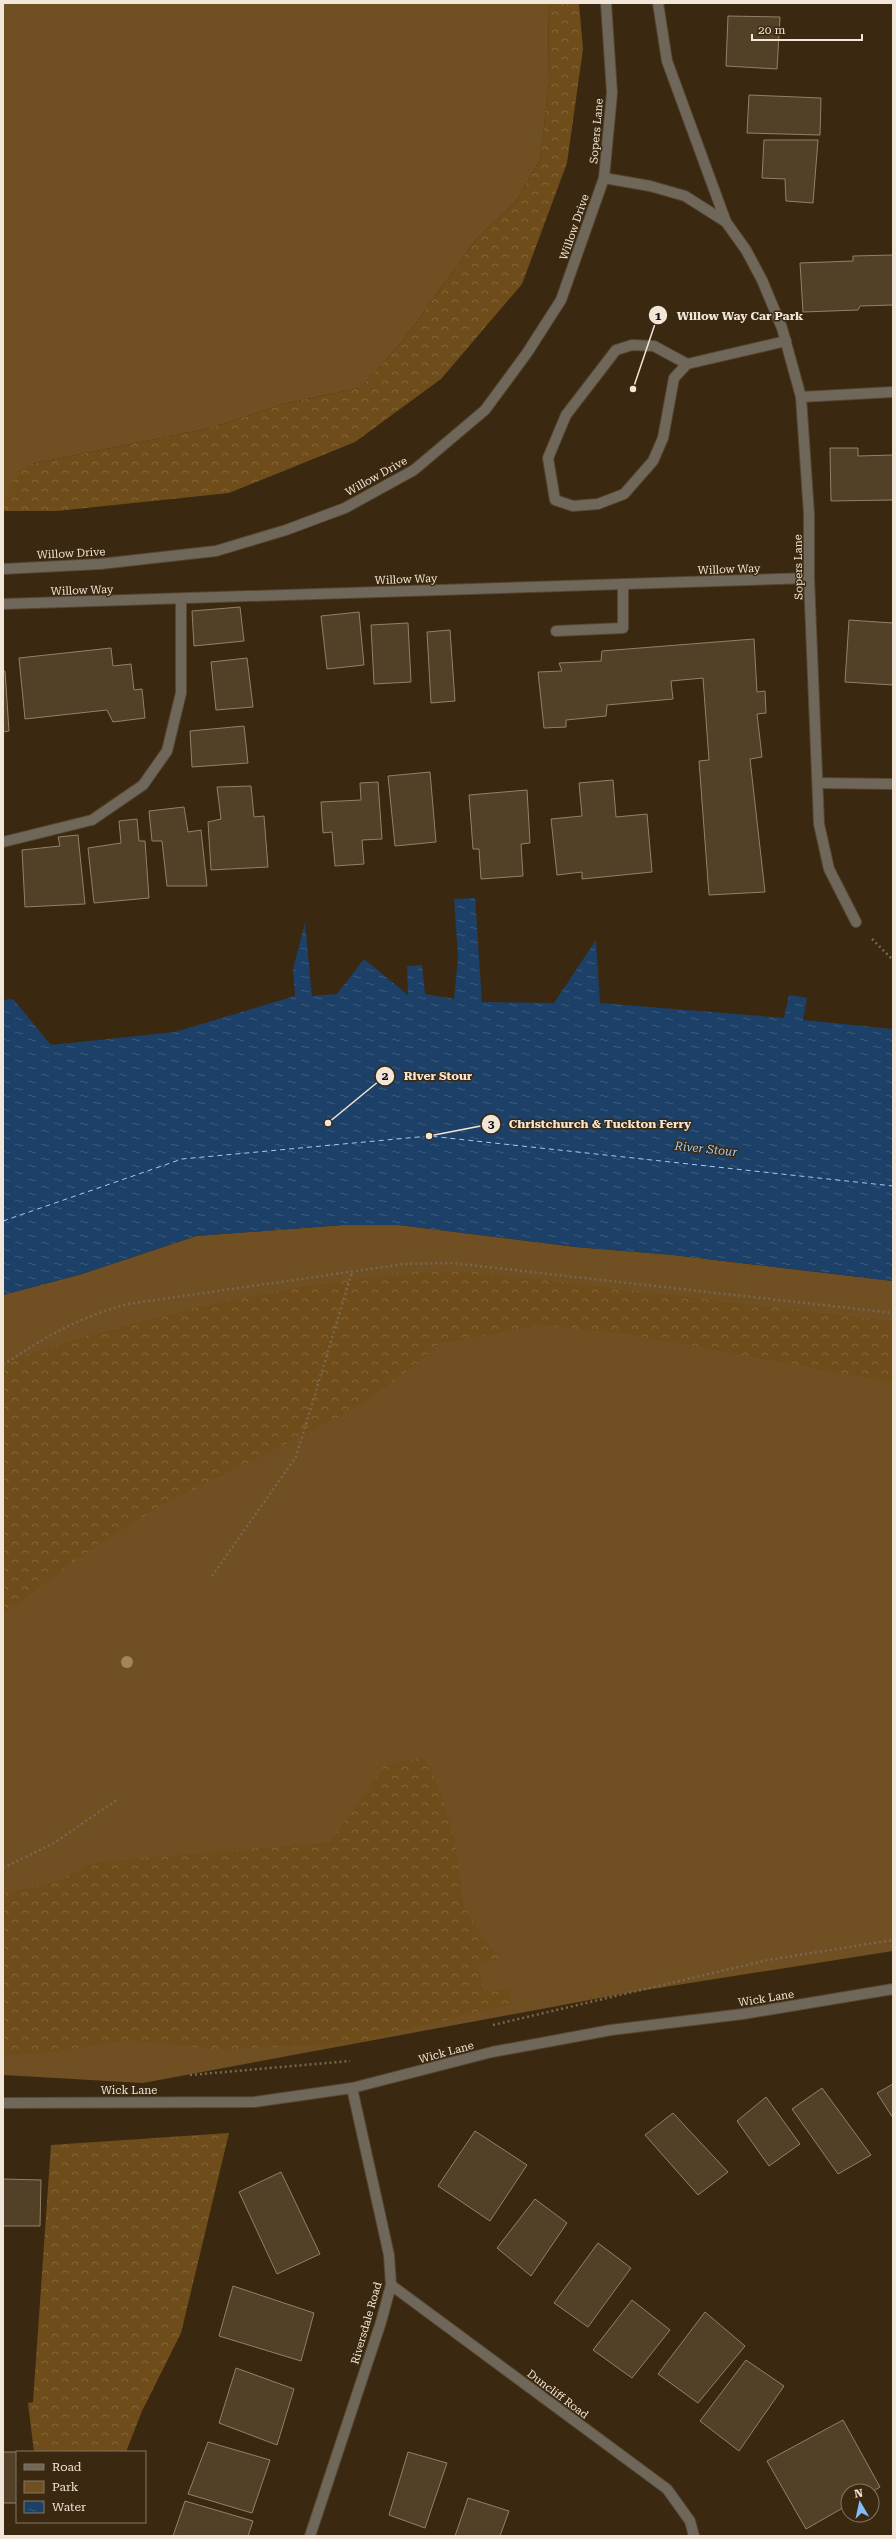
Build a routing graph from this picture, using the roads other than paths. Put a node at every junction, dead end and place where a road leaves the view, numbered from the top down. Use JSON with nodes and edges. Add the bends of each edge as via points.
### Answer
{"nodes":[{"id":1,"x":606,"y":3,"type":"edge"},
{"id":2,"x":658,"y":3,"type":"edge"},
{"id":3,"x":604,"y":178,"type":"junction"},
{"id":4,"x":726,"y":222,"type":"junction"},
{"id":5,"x":786,"y":342,"type":"junction"},
{"id":6,"x":688,"y":364,"type":"junction"},
{"id":7,"x":893,"y":392,"type":"edge"},
{"id":8,"x":801,"y":397,"type":"junction"},
{"id":9,"x":3,"y":569,"type":"edge"},
{"id":10,"x":809,"y":578,"type":"junction"},
{"id":11,"x":623,"y":584,"type":"junction"},
{"id":12,"x":181,"y":599,"type":"junction"},
{"id":13,"x":3,"y":604,"type":"edge"},
{"id":14,"x":556,"y":631,"type":"dead end"},
{"id":15,"x":818,"y":782,"type":"junction"},
{"id":16,"x":893,"y":784,"type":"edge"},
{"id":17,"x":3,"y":842,"type":"edge"},
{"id":18,"x":856,"y":922,"type":"dead end"},
{"id":19,"x":893,"y":1989,"type":"edge"},
{"id":20,"x":352,"y":2088,"type":"junction"},
{"id":21,"x":3,"y":2103,"type":"edge"},
{"id":22,"x":391,"y":2285,"type":"junction"},
{"id":23,"x":310,"y":2536,"type":"edge"},
{"id":24,"x":694,"y":2536,"type":"edge"}],
"edges":[{"from":1,"to":3,"type":"street","name":"Sopers Lane","via":[[612,93]]},
{"from":2,"to":4,"type":"street","name":"Sopers Lane","via":[[667,61]]},
{"from":3,"to":4,"type":"street","name":"Sopers Lane","via":[[650,186],[685,196]]},
{"from":3,"to":9,"type":"street","name":"Willow Drive","via":[[561,300],[531,347],[485,410],[414,470],[345,508],[286,530],[216,550],[100,564]]},
{"from":4,"to":5,"type":"street","name":"Sopers Lane","via":[[746,250],[762,280]]},
{"from":5,"to":6,"type":"street"},
{"from":5,"to":8,"type":"street","name":"Sopers Lane"},
{"from":6,"to":6,"type":"street","via":[[674,378],[662,438],[653,462],[624,494],[598,504],[573,506],[555,500],[548,458],[566,415],[616,350],[632,345],[654,346]]},
{"from":7,"to":8,"type":"street"},
{"from":8,"to":10,"type":"street","name":"Sopers Lane","via":[[809,514]]},
{"from":10,"to":11,"type":"street","name":"Willow Way"},
{"from":10,"to":15,"type":"street","name":"Sopers Lane"},
{"from":11,"to":12,"type":"street","name":"Willow Way"},
{"from":11,"to":14,"type":"street","via":[[623,628]]},
{"from":12,"to":13,"type":"street","name":"Willow Way"},
{"from":12,"to":17,"type":"street","via":[[181,694],[166,751],[143,786],[92,820]]},
{"from":15,"to":16,"type":"street"},
{"from":15,"to":18,"type":"street","name":"Sopers Lane","via":[[819,824],[829,869]]},
{"from":19,"to":20,"type":"street","name":"Wick Lane","via":[[743,2014],[611,2030],[492,2052]]},
{"from":20,"to":21,"type":"street","name":"Wick Lane","via":[[254,2102]]},
{"from":20,"to":22,"type":"street","name":"Riversdale Road","via":[[390,2255]]},
{"from":22,"to":23,"type":"street","name":"Riversdale Road"},
{"from":22,"to":24,"type":"street","name":"Duncliff Road","via":[[667,2489],[690,2521]]}]}
